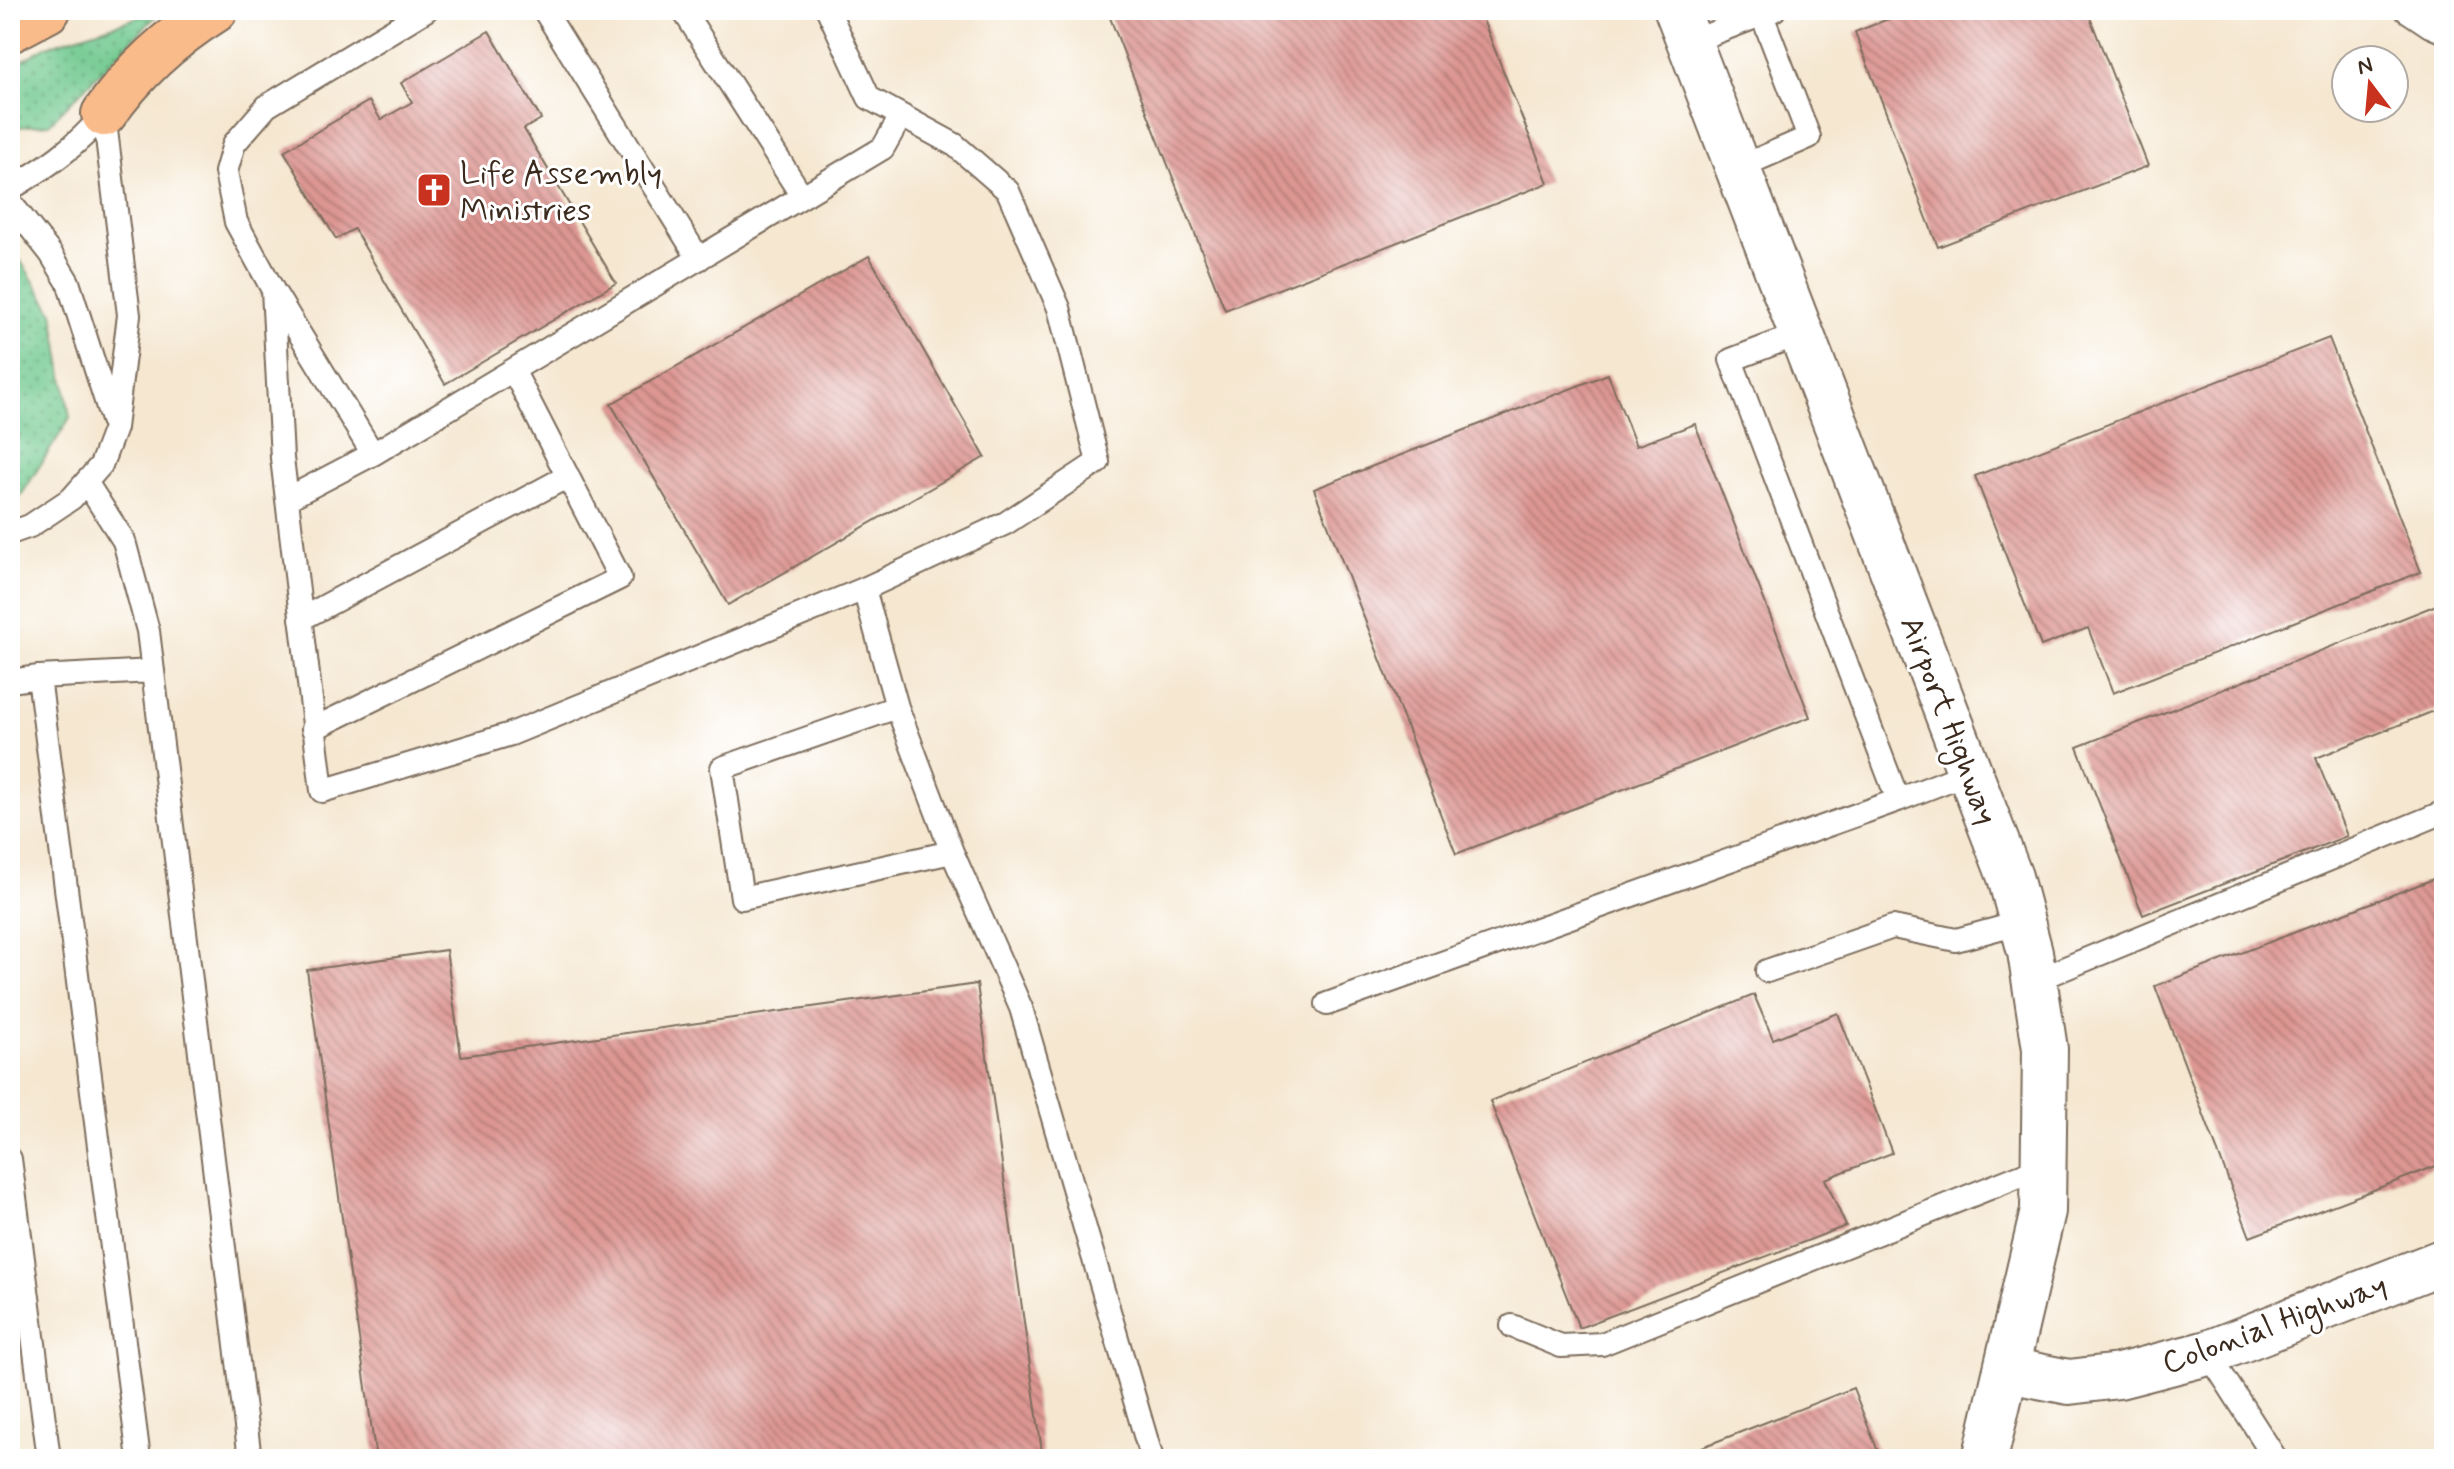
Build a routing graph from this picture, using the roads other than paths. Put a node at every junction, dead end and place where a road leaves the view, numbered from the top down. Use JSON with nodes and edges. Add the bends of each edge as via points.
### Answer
{"nodes":[{"id":1,"x":48,"y":10,"type":"edge"},
{"id":2,"x":215,"y":10,"type":"edge"},
{"id":3,"x":426,"y":10,"type":"edge"},
{"id":4,"x":544,"y":10,"type":"edge"},
{"id":5,"x":683,"y":10,"type":"edge"},
{"id":6,"x":828,"y":10,"type":"edge"},
{"id":7,"x":2406,"y":10,"type":"edge"},
{"id":8,"x":1768,"y":12,"type":"edge"},
{"id":9,"x":1684,"y":26,"type":"edge"},
{"id":10,"x":10,"y":30,"type":"edge"},
{"id":11,"x":2444,"y":32,"type":"edge"},
{"id":12,"x":104,"y":114,"type":"junction"},
{"id":13,"x":901,"y":116,"type":"junction"},
{"id":14,"x":1738,"y":168,"type":"junction"},
{"id":15,"x":10,"y":189,"type":"edge"},
{"id":16,"x":802,"y":196,"type":"junction"},
{"id":17,"x":10,"y":202,"type":"edge"},
{"id":18,"x":699,"y":259,"type":"junction"},
{"id":19,"x":273,"y":290,"type":"junction"},
{"id":20,"x":1802,"y":333,"type":"junction"},
{"id":21,"x":513,"y":370,"type":"junction"},
{"id":22,"x":115,"y":428,"type":"junction"},
{"id":23,"x":373,"y":454,"type":"junction"},
{"id":24,"x":568,"y":476,"type":"junction"},
{"id":25,"x":86,"y":482,"type":"junction"},
{"id":26,"x":287,"y":499,"type":"junction"},
{"id":27,"x":10,"y":533,"type":"edge"},
{"id":28,"x":864,"y":589,"type":"junction"},
{"id":29,"x":301,"y":619,"type":"junction"},
{"id":30,"x":153,"y":671,"type":"junction"},
{"id":31,"x":39,"y":677,"type":"junction"},
{"id":32,"x":10,"y":681,"type":"edge"},
{"id":33,"x":897,"y":707,"type":"junction"},
{"id":34,"x":313,"y":729,"type":"junction"},
{"id":35,"x":1970,"y":772,"type":"junction"},
{"id":36,"x":1898,"y":800,"type":"junction"},
{"id":37,"x":2444,"y":812,"type":"edge"},
{"id":38,"x":952,"y":852,"type":"junction"},
{"id":39,"x":2022,"y":922,"type":"junction"},
{"id":40,"x":1767,"y":971,"type":"dead end"},
{"id":41,"x":2034,"y":981,"type":"junction"},
{"id":42,"x":1327,"y":1004,"type":"dead end"},
{"id":43,"x":10,"y":1159,"type":"edge"},
{"id":44,"x":2044,"y":1166,"type":"junction"},
{"id":45,"x":2444,"y":1261,"type":"edge"},
{"id":46,"x":1512,"y":1326,"type":"dead end"},
{"id":47,"x":2208,"y":1353,"type":"junction"},
{"id":48,"x":2008,"y":1370,"type":"junction"},
{"id":49,"x":49,"y":1459,"type":"edge"},
{"id":50,"x":139,"y":1459,"type":"edge"},
{"id":51,"x":250,"y":1459,"type":"edge"},
{"id":52,"x":1152,"y":1459,"type":"edge"},
{"id":53,"x":1985,"y":1459,"type":"edge"},
{"id":54,"x":2276,"y":1459,"type":"edge"}],
"edges":[{"from":1,"to":10,"type":"highway"},
{"from":2,"to":12,"type":"highway","via":[[159,51]]},
{"from":3,"to":19,"type":"lane","via":[[267,106],[234,144],[226,172],[236,222]]},
{"from":4,"to":18,"type":"lane"},
{"from":5,"to":16,"type":"lane"},
{"from":6,"to":13,"type":"lane","via":[[869,98]]},
{"from":7,"to":11,"type":"lane"},
{"from":8,"to":9,"type":"lane"},
{"from":8,"to":14,"type":"lane","via":[[1809,137]]},
{"from":9,"to":14,"type":"street","name":"Airport Highway"},
{"from":12,"to":15,"type":"lane","via":[[60,158]]},
{"from":12,"to":22,"type":"lane","via":[[129,315]]},
{"from":13,"to":16,"type":"lane","via":[[883,148]]},
{"from":13,"to":28,"type":"lane","via":[[955,145],[1008,191],[1059,308],[1098,462],[1006,523]]},
{"from":14,"to":20,"type":"street","name":"Airport Highway"},
{"from":16,"to":18,"type":"lane"},
{"from":17,"to":22,"type":"lane","via":[[68,282]]},
{"from":18,"to":21,"type":"lane"},
{"from":19,"to":23,"type":"lane"},
{"from":19,"to":26,"type":"lane"},
{"from":20,"to":35,"type":"street","name":"Airport Highway"},
{"from":20,"to":36,"type":"lane","via":[[1731,360]]},
{"from":21,"to":23,"type":"lane"},
{"from":21,"to":24,"type":"lane"},
{"from":22,"to":25,"type":"lane","via":[[101,465]]},
{"from":23,"to":26,"type":"lane"},
{"from":24,"to":29,"type":"lane"},
{"from":24,"to":34,"type":"lane","via":[[620,578]]},
{"from":25,"to":27,"type":"lane","via":[[72,498]]},
{"from":25,"to":30,"type":"lane","via":[[124,541]]},
{"from":26,"to":29,"type":"lane"},
{"from":28,"to":33,"type":"lane"},
{"from":28,"to":34,"type":"lane","via":[[511,734],[322,791]]},
{"from":29,"to":34,"type":"lane"},
{"from":30,"to":31,"type":"lane"},
{"from":30,"to":51,"type":"lane"},
{"from":31,"to":32,"type":"lane"},
{"from":31,"to":50,"type":"lane"},
{"from":33,"to":38,"type":"lane"},
{"from":33,"to":38,"type":"lane","via":[[722,768],[742,898]]},
{"from":35,"to":36,"type":"lane"},
{"from":35,"to":39,"type":"street","name":"Airport Highway"},
{"from":36,"to":42,"type":"lane"},
{"from":37,"to":41,"type":"lane"},
{"from":38,"to":52,"type":"lane","via":[[1021,1008]]},
{"from":39,"to":40,"type":"lane","via":[[1956,940],[1893,927]]},
{"from":39,"to":41,"type":"street","name":"Airport Highway"},
{"from":41,"to":44,"type":"street","name":"Airport Highway","via":[[2045,1049]]},
{"from":43,"to":49,"type":"lane"},
{"from":44,"to":46,"type":"lane","via":[[1602,1344],[1561,1346]]},
{"from":44,"to":48,"type":"street","name":"Airport Highway","via":[[2043,1211]]},
{"from":45,"to":47,"type":"street","name":"Colonial Highway"},
{"from":47,"to":48,"type":"street","name":"Colonial Highway","via":[[2119,1376],[2069,1382]]},
{"from":47,"to":54,"type":"lane"},
{"from":48,"to":53,"type":"street","name":"Airport Highway"}]}
